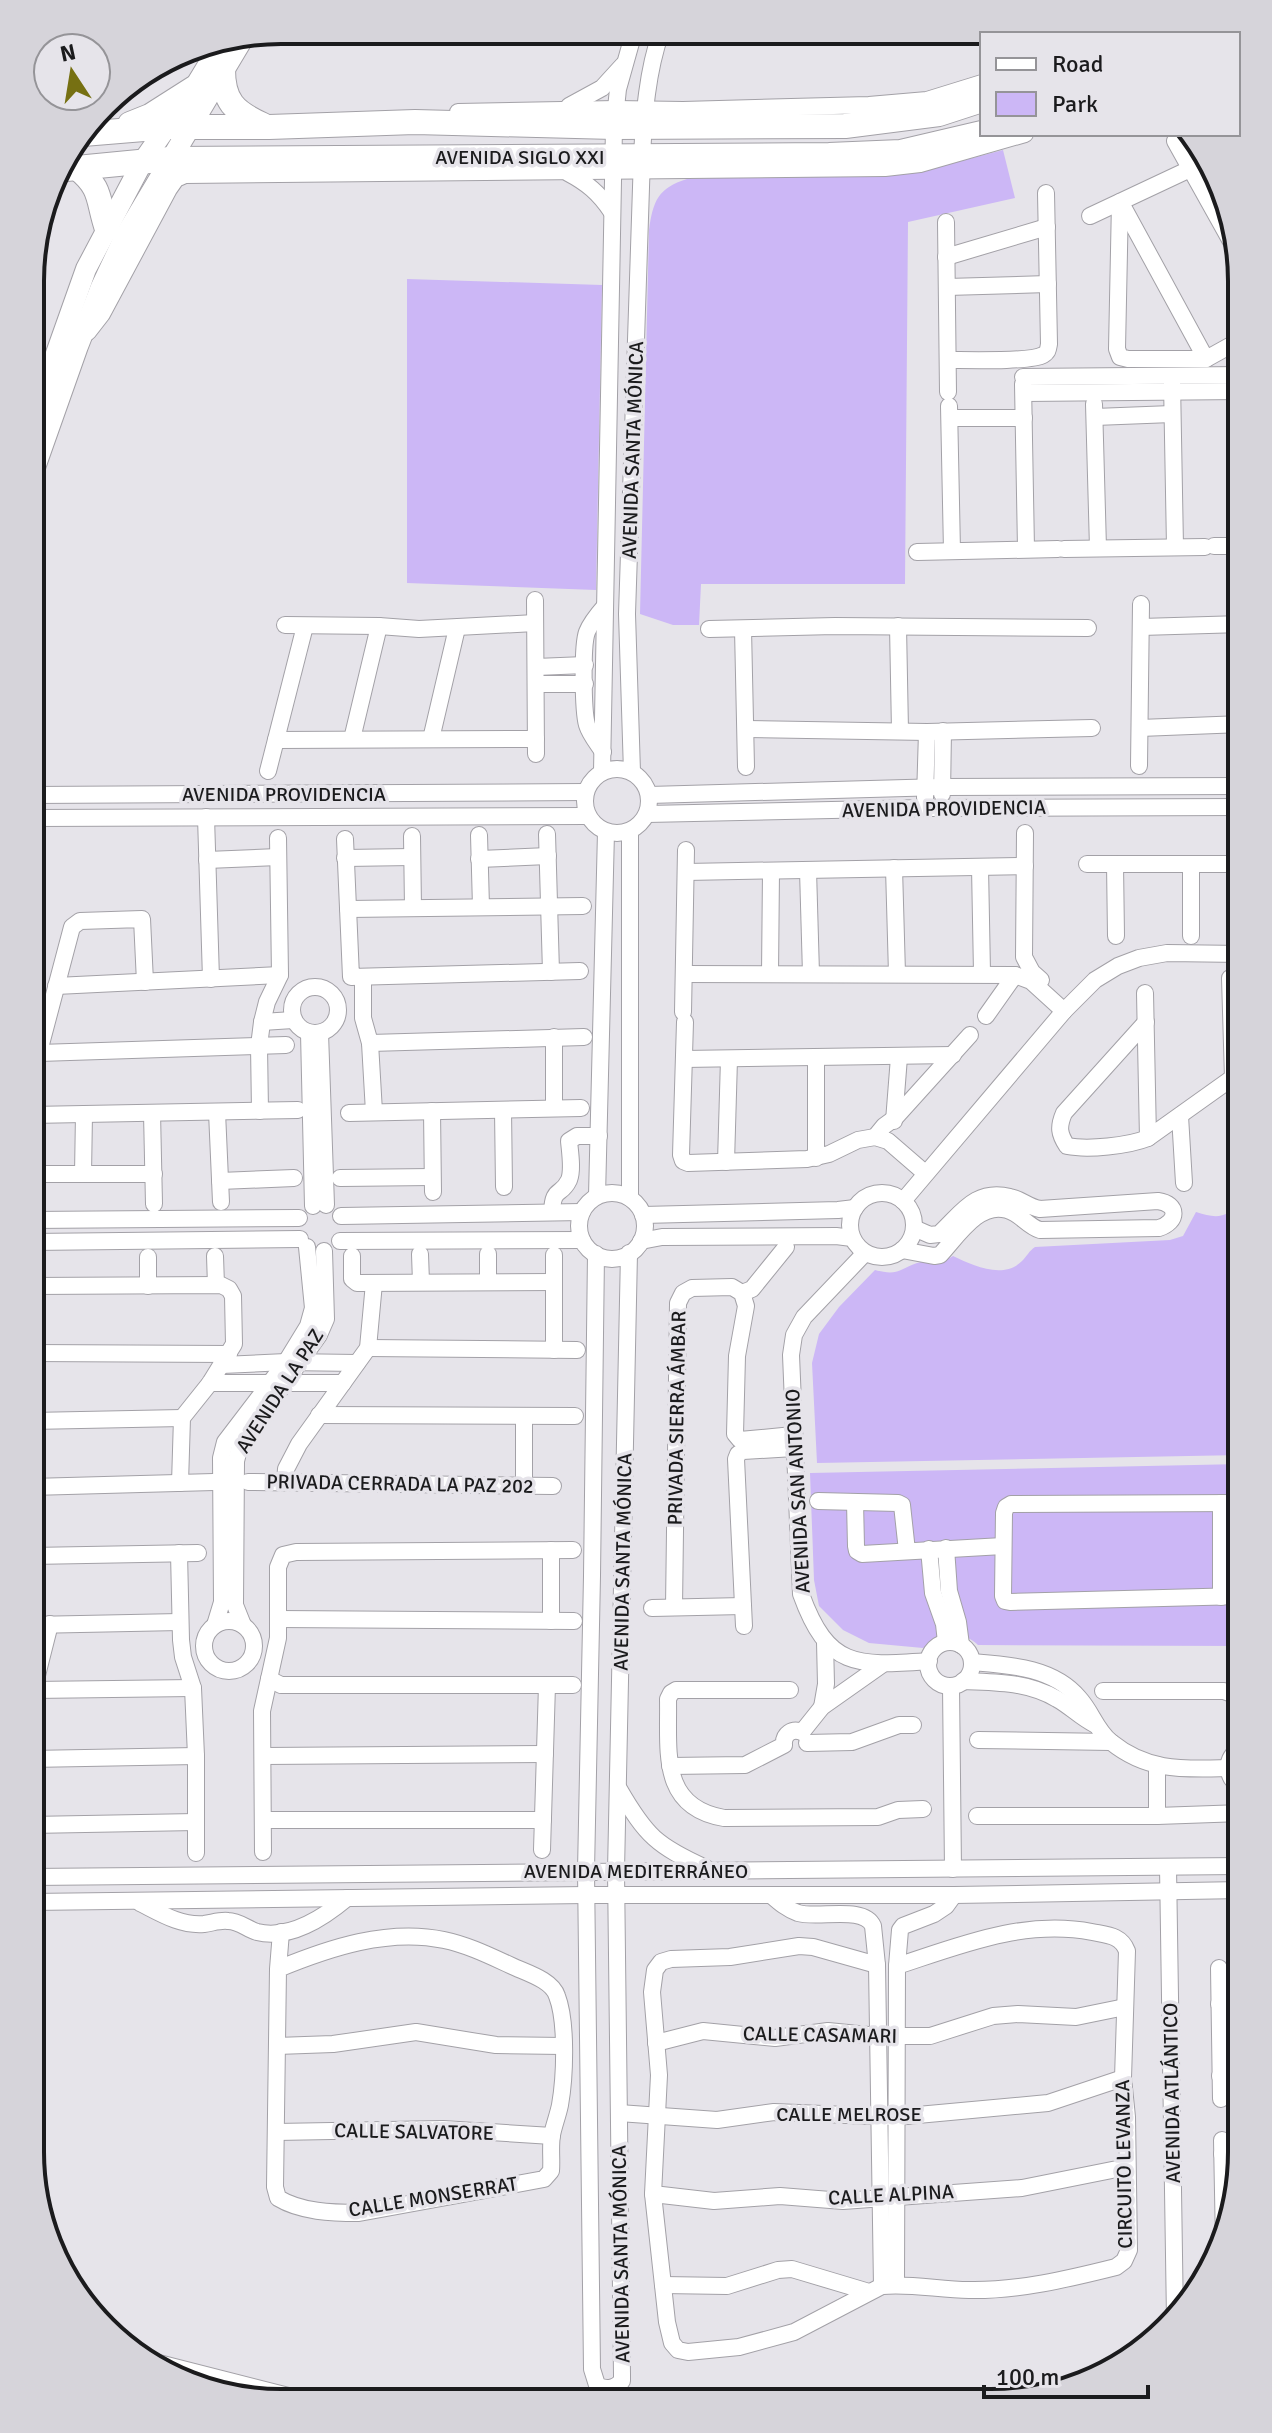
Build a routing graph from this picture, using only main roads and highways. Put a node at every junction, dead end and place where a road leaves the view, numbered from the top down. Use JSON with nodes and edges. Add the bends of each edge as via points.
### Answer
{"nodes":[{"id":1,"x":236,"y":49,"type":"edge"},
{"id":2,"x":215,"y":54,"type":"edge"},
{"id":3,"x":223,"y":69,"type":"junction"},
{"id":4,"x":194,"y":88,"type":"junction"},
{"id":5,"x":980,"y":101,"type":"edge"},
{"id":6,"x":179,"y":127,"type":"junction"},
{"id":7,"x":269,"y":127,"type":"junction"},
{"id":8,"x":96,"y":133,"type":"edge"},
{"id":9,"x":96,"y":134,"type":"edge"},
{"id":10,"x":980,"y":134,"type":"edge"},
{"id":11,"x":536,"y":156,"type":"junction"},
{"id":12,"x":170,"y":159,"type":"junction"},
{"id":13,"x":143,"y":161,"type":"junction"},
{"id":14,"x":72,"y":168,"type":"edge"},
{"id":15,"x":563,"y":170,"type":"road end"},
{"id":16,"x":71,"y":171,"type":"edge"},
{"id":17,"x":107,"y":229,"type":"junction"},
{"id":18,"x":44,"y":402,"type":"edge"},
{"id":19,"x":44,"y":411,"type":"edge"}],
"edges":[{"from":1,"to":3,"type":"main road"},
{"from":2,"to":4,"type":"main road"},
{"from":3,"to":6,"type":"main road"},
{"from":3,"to":7,"type":"highway","via":[[229,102]]},
{"from":4,"to":6,"type":"main road"},
{"from":4,"to":8,"type":"highway","via":[[150,116]]},
{"from":5,"to":7,"type":"highway","name":"AVENIDA SIGLO XXI","via":[[939,114],[845,126],[751,117]]},
{"from":6,"to":7,"type":"highway","name":"AVENIDA SIGLO XXI"},
{"from":6,"to":9,"type":"highway","name":"AVENIDA SIGLO XXI"},
{"from":6,"to":12,"type":"main road"},
{"from":6,"to":13,"type":"main road"},
{"from":10,"to":11,"type":"highway","name":"AVENIDA SIGLO XXI","via":[[903,159],[829,155],[613,164]]},
{"from":11,"to":12,"type":"highway","name":"AVENIDA SIGLO XXI","via":[[439,164],[220,166]]},
{"from":11,"to":15,"type":"highway"},
{"from":12,"to":13,"type":"highway","name":"AVENIDA SIGLO XXI"},
{"from":12,"to":19,"type":"main road","via":[[125,236]]},
{"from":13,"to":14,"type":"highway","name":"AVENIDA SIGLO XXI"},
{"from":13,"to":17,"type":"main road"},
{"from":16,"to":17,"type":"highway","via":[[91,180],[97,189]]},
{"from":17,"to":18,"type":"main road","via":[[86,269]]}]}
